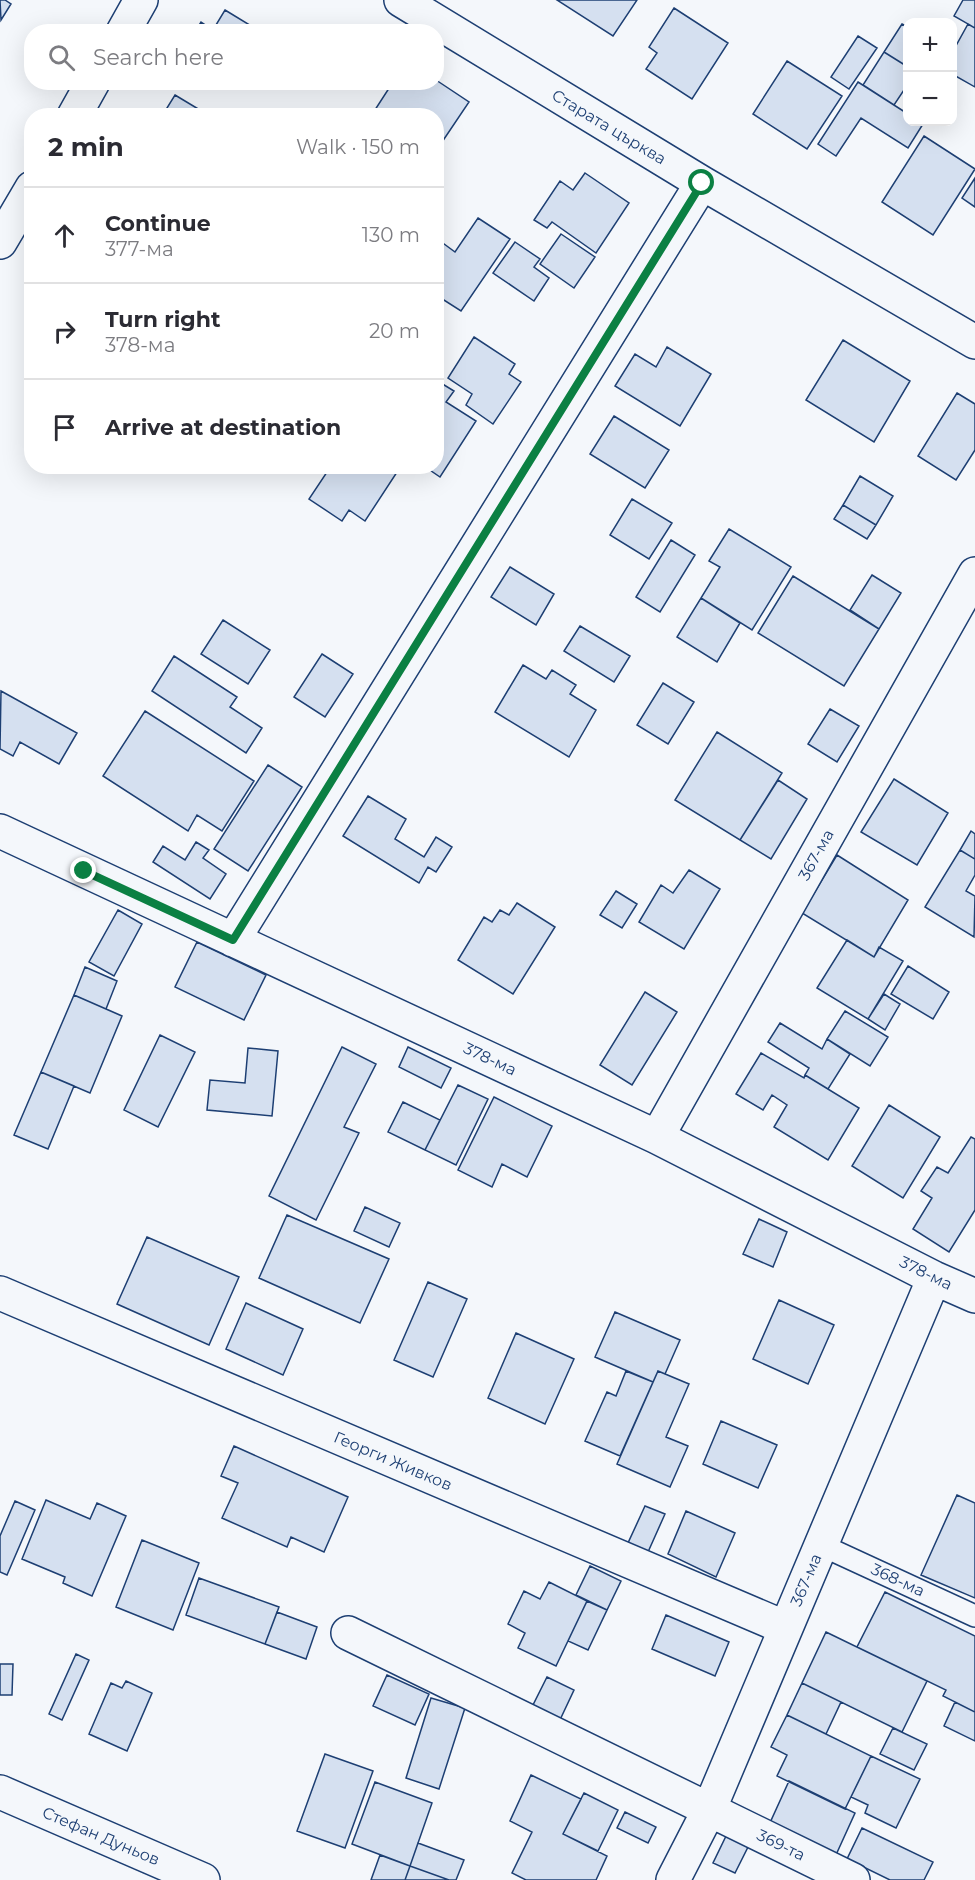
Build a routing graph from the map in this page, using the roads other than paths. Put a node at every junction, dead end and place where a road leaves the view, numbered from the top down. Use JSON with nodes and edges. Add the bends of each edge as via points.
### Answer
{"nodes":[{"id":1,"x":141,"y":0,"type":"edge"},
{"id":2,"x":401,"y":0,"type":"edge"},
{"id":3,"x":128,"y":24,"type":"edge"},
{"id":4,"x":440,"y":24,"type":"edge"},
{"id":5,"x":444,"y":26,"type":"edge"},
{"id":6,"x":89,"y":90,"type":"edge"},
{"id":7,"x":78,"y":108,"type":"edge"},
{"id":8,"x":702,"y":183,"type":"junction"},
{"id":9,"x":24,"y":202,"type":"edge"},
{"id":10,"x":0,"y":242,"type":"edge"},
{"id":11,"x":975,"y":342,"type":"edge"},
{"id":12,"x":975,"y":574,"type":"edge"},
{"id":13,"x":0,"y":831,"type":"edge"},
{"id":14,"x":233,"y":940,"type":"junction"},
{"id":15,"x":657,"y":1137,"type":"junction"},
{"id":16,"x":934,"y":1278,"type":"junction"},
{"id":17,"x":0,"y":1293,"type":"edge"},
{"id":18,"x":975,"y":1296,"type":"edge"},
{"id":19,"x":821,"y":1545,"type":"junction"},
{"id":20,"x":975,"y":1616,"type":"edge"},
{"id":21,"x":786,"y":1628,"type":"junction"},
{"id":22,"x":348,"y":1633,"type":"dead end"},
{"id":23,"x":0,"y":1792,"type":"edge"},
{"id":24,"x":709,"y":1810,"type":"junction"},
{"id":25,"x":202,"y":1880,"type":"edge"},
{"id":26,"x":673,"y":1880,"type":"edge"},
{"id":27,"x":853,"y":1880,"type":"edge"}],
"edges":[{"from":1,"to":3,"type":"street"},
{"from":2,"to":4,"type":"street","name":"Старата църква"},
{"from":5,"to":8,"type":"street","name":"Старата църква"},
{"from":6,"to":7,"type":"street"},
{"from":8,"to":11,"type":"street","name":"Старата църква"},
{"from":8,"to":14,"type":"street"},
{"from":9,"to":10,"type":"street"},
{"from":12,"to":15,"type":"street","name":"367-ма"},
{"from":13,"to":14,"type":"street","name":"378-ма"},
{"from":14,"to":15,"type":"street","name":"378-ма"},
{"from":15,"to":16,"type":"street","name":"378-ма"},
{"from":16,"to":18,"type":"street","name":"378-ма"},
{"from":16,"to":19,"type":"street","name":"367-ма"},
{"from":17,"to":21,"type":"street","name":"Георги Живков"},
{"from":19,"to":20,"type":"lane","name":"368-ма"},
{"from":19,"to":21,"type":"street","name":"367-ма"},
{"from":21,"to":24,"type":"street","name":"367-ма"},
{"from":22,"to":24,"type":"street"},
{"from":23,"to":25,"type":"street","name":"Стефан Дуньов"},
{"from":24,"to":26,"type":"street","name":"367-ма"},
{"from":24,"to":27,"type":"street","name":"369-та"}]}
